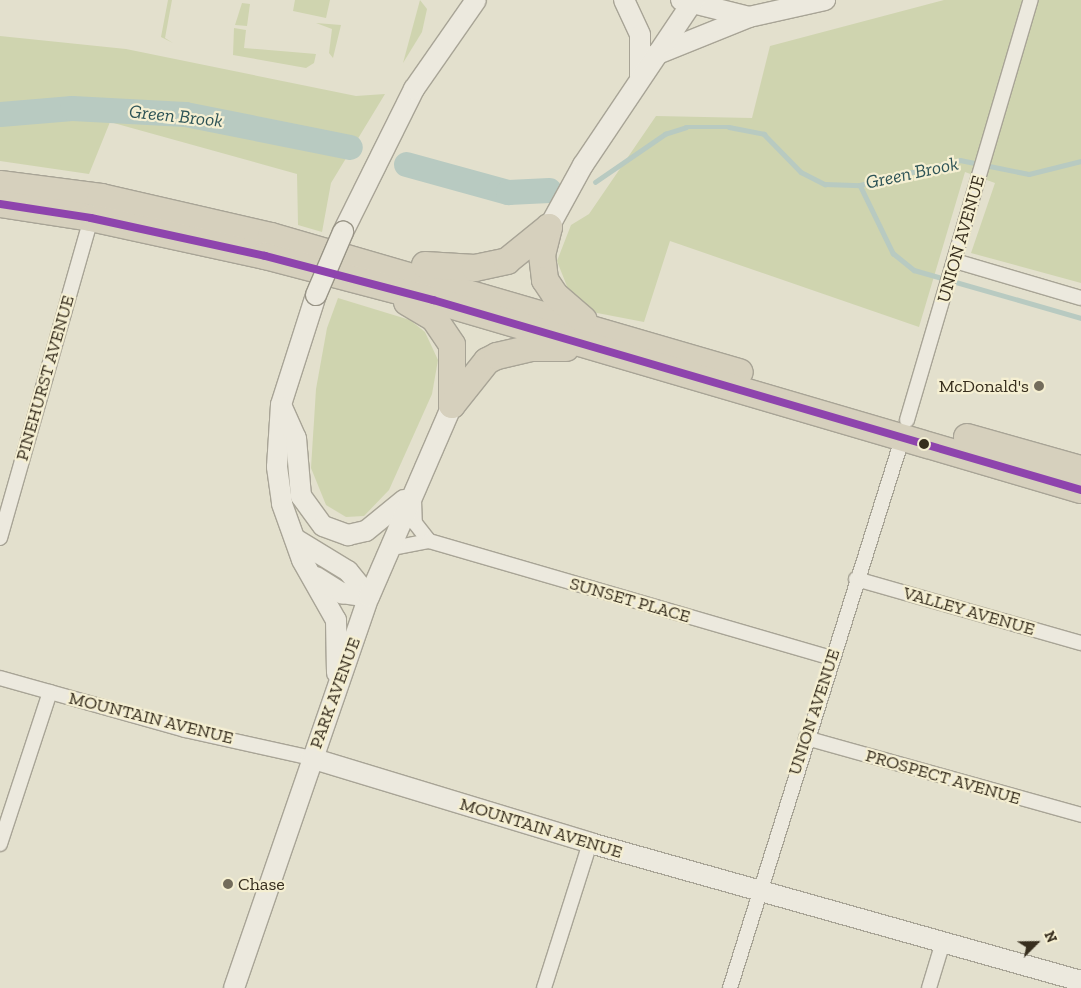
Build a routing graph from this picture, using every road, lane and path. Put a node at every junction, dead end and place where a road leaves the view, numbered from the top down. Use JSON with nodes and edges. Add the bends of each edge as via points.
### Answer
{"nodes":[{"id":1,"x":476,"y":0,"type":"edge"},
{"id":2,"x":624,"y":0,"type":"edge"},
{"id":3,"x":825,"y":0,"type":"edge"},
{"id":4,"x":1031,"y":0,"type":"edge"},
{"id":5,"x":688,"y":1,"type":"edge"},
{"id":6,"x":749,"y":17,"type":"junction"},
{"id":7,"x":655,"y":55,"type":"junction"},
{"id":8,"x":640,"y":76,"type":"junction"},
{"id":9,"x":0,"y":184,"type":"edge"},
{"id":10,"x":0,"y":204,"type":"edge"},
{"id":11,"x":91,"y":218,"type":"junction"},
{"id":12,"x":548,"y":227,"type":"junction"},
{"id":13,"x":953,"y":267,"type":"junction"},
{"id":14,"x":393,"y":280,"type":"junction"},
{"id":15,"x":1081,"y":298,"type":"edge"},
{"id":16,"x":591,"y":338,"type":"junction"},
{"id":17,"x":281,"y":405,"type":"junction"},
{"id":18,"x":452,"y":405,"type":"junction"},
{"id":19,"x":905,"y":428,"type":"junction"},
{"id":20,"x":1081,"y":469,"type":"edge"},
{"id":21,"x":414,"y":490,"type":"junction"},
{"id":22,"x":1081,"y":490,"type":"edge"},
{"id":23,"x":0,"y":538,"type":"edge"},
{"id":24,"x":298,"y":540,"type":"junction"},
{"id":25,"x":429,"y":542,"type":"junction"},
{"id":26,"x":388,"y":549,"type":"junction"},
{"id":27,"x":314,"y":577,"type":"junction"},
{"id":28,"x":856,"y":580,"type":"junction"},
{"id":29,"x":369,"y":598,"type":"junction"},
{"id":30,"x":1081,"y":642,"type":"edge"},
{"id":31,"x":831,"y":658,"type":"junction"},
{"id":32,"x":0,"y":678,"type":"edge"},
{"id":33,"x":337,"y":690,"type":"junction"},
{"id":34,"x":50,"y":692,"type":"junction"},
{"id":35,"x":806,"y":738,"type":"junction"},
{"id":36,"x":311,"y":758,"type":"junction"},
{"id":37,"x":1081,"y":815,"type":"edge"},
{"id":38,"x":0,"y":844,"type":"edge"},
{"id":39,"x":590,"y":844,"type":"junction"},
{"id":40,"x":758,"y":891,"type":"junction"},
{"id":41,"x":943,"y":942,"type":"junction"},
{"id":42,"x":1081,"y":981,"type":"edge"},
{"id":43,"x":234,"y":988,"type":"edge"},
{"id":44,"x":544,"y":988,"type":"edge"},
{"id":45,"x":730,"y":988,"type":"edge"},
{"id":46,"x":930,"y":988,"type":"edge"}],
"edges":[{"from":1,"to":17,"type":"main road","bridge":true,"via":[[435,55],[369,174],[316,295]]},
{"from":2,"to":8,"type":"main road","via":[[638,26]]},
{"from":3,"to":6,"type":"main road"},
{"from":4,"to":13,"type":"street","name":"UNION AVENUE"},
{"from":5,"to":6,"type":"main road"},
{"from":5,"to":7,"type":"main road"},
{"from":6,"to":7,"type":"main road"},
{"from":7,"to":8,"type":"main road"},
{"from":8,"to":12,"type":"main road","via":[[583,164]]},
{"from":9,"to":14,"type":"highway","via":[[101,197]]},
{"from":10,"to":11,"type":"highway"},
{"from":11,"to":14,"type":"highway"},
{"from":11,"to":23,"type":"street","name":"PINEHURST AVENUE"},
{"from":12,"to":14,"type":"highway","via":[[507,261],[476,268],[424,265]]},
{"from":12,"to":16,"type":"highway","via":[[542,255],[545,280]]},
{"from":13,"to":15,"type":"street"},
{"from":13,"to":19,"type":"street","name":"UNION AVENUE"},
{"from":14,"to":16,"type":"highway"},
{"from":14,"to":18,"type":"highway","via":[[446,330],[455,361]]},
{"from":16,"to":18,"type":"highway","via":[[496,356],[487,361]]},
{"from":16,"to":19,"type":"highway"},
{"from":17,"to":21,"type":"main road","via":[[296,438],[301,496],[307,511],[323,526],[348,534],[366,531],[387,519]]},
{"from":17,"to":24,"type":"main road","via":[[279,487]]},
{"from":18,"to":21,"type":"main road","name":"PARK AVENUE"},
{"from":19,"to":20,"type":"highway"},
{"from":19,"to":22,"type":"highway"},
{"from":19,"to":28,"type":"street","name":"UNION AVENUE"},
{"from":21,"to":25,"type":"street","via":[[415,523]]},
{"from":21,"to":26,"type":"main road","name":"PARK AVENUE"},
{"from":24,"to":27,"type":"main road","via":[[302,560]]},
{"from":24,"to":29,"type":"main road","via":[[348,571]]},
{"from":25,"to":26,"type":"street","name":"SUNSET PLACE"},
{"from":25,"to":31,"type":"street","name":"SUNSET PLACE"},
{"from":26,"to":29,"type":"main road","name":"PARK AVENUE"},
{"from":27,"to":29,"type":"main road","via":[[342,593]]},
{"from":27,"to":33,"type":"main road","via":[[336,620]]},
{"from":28,"to":30,"type":"street","name":"VALLEY AVENUE"},
{"from":28,"to":31,"type":"street","name":"UNION AVENUE"},
{"from":29,"to":33,"type":"main road","name":"PARK AVENUE"},
{"from":31,"to":35,"type":"street","name":"UNION AVENUE"},
{"from":32,"to":34,"type":"street","name":"MOUNTAIN AVENUE"},
{"from":33,"to":36,"type":"main road","name":"PARK AVENUE"},
{"from":34,"to":36,"type":"street","name":"MOUNTAIN AVENUE","via":[[185,730]]},
{"from":34,"to":38,"type":"street"},
{"from":35,"to":37,"type":"street","name":"PROSPECT AVENUE"},
{"from":35,"to":40,"type":"street","name":"UNION AVENUE"},
{"from":36,"to":39,"type":"main road","name":"MOUNTAIN AVENUE"},
{"from":36,"to":43,"type":"main road","name":"PARK AVENUE"},
{"from":39,"to":40,"type":"main road","name":"MOUNTAIN AVENUE"},
{"from":39,"to":44,"type":"street"},
{"from":40,"to":41,"type":"main road","name":"MOUNTAIN AVENUE"},
{"from":40,"to":45,"type":"street","name":"UNION AVENUE"},
{"from":41,"to":42,"type":"main road","name":"MOUNTAIN AVENUE"},
{"from":41,"to":46,"type":"street"}]}
